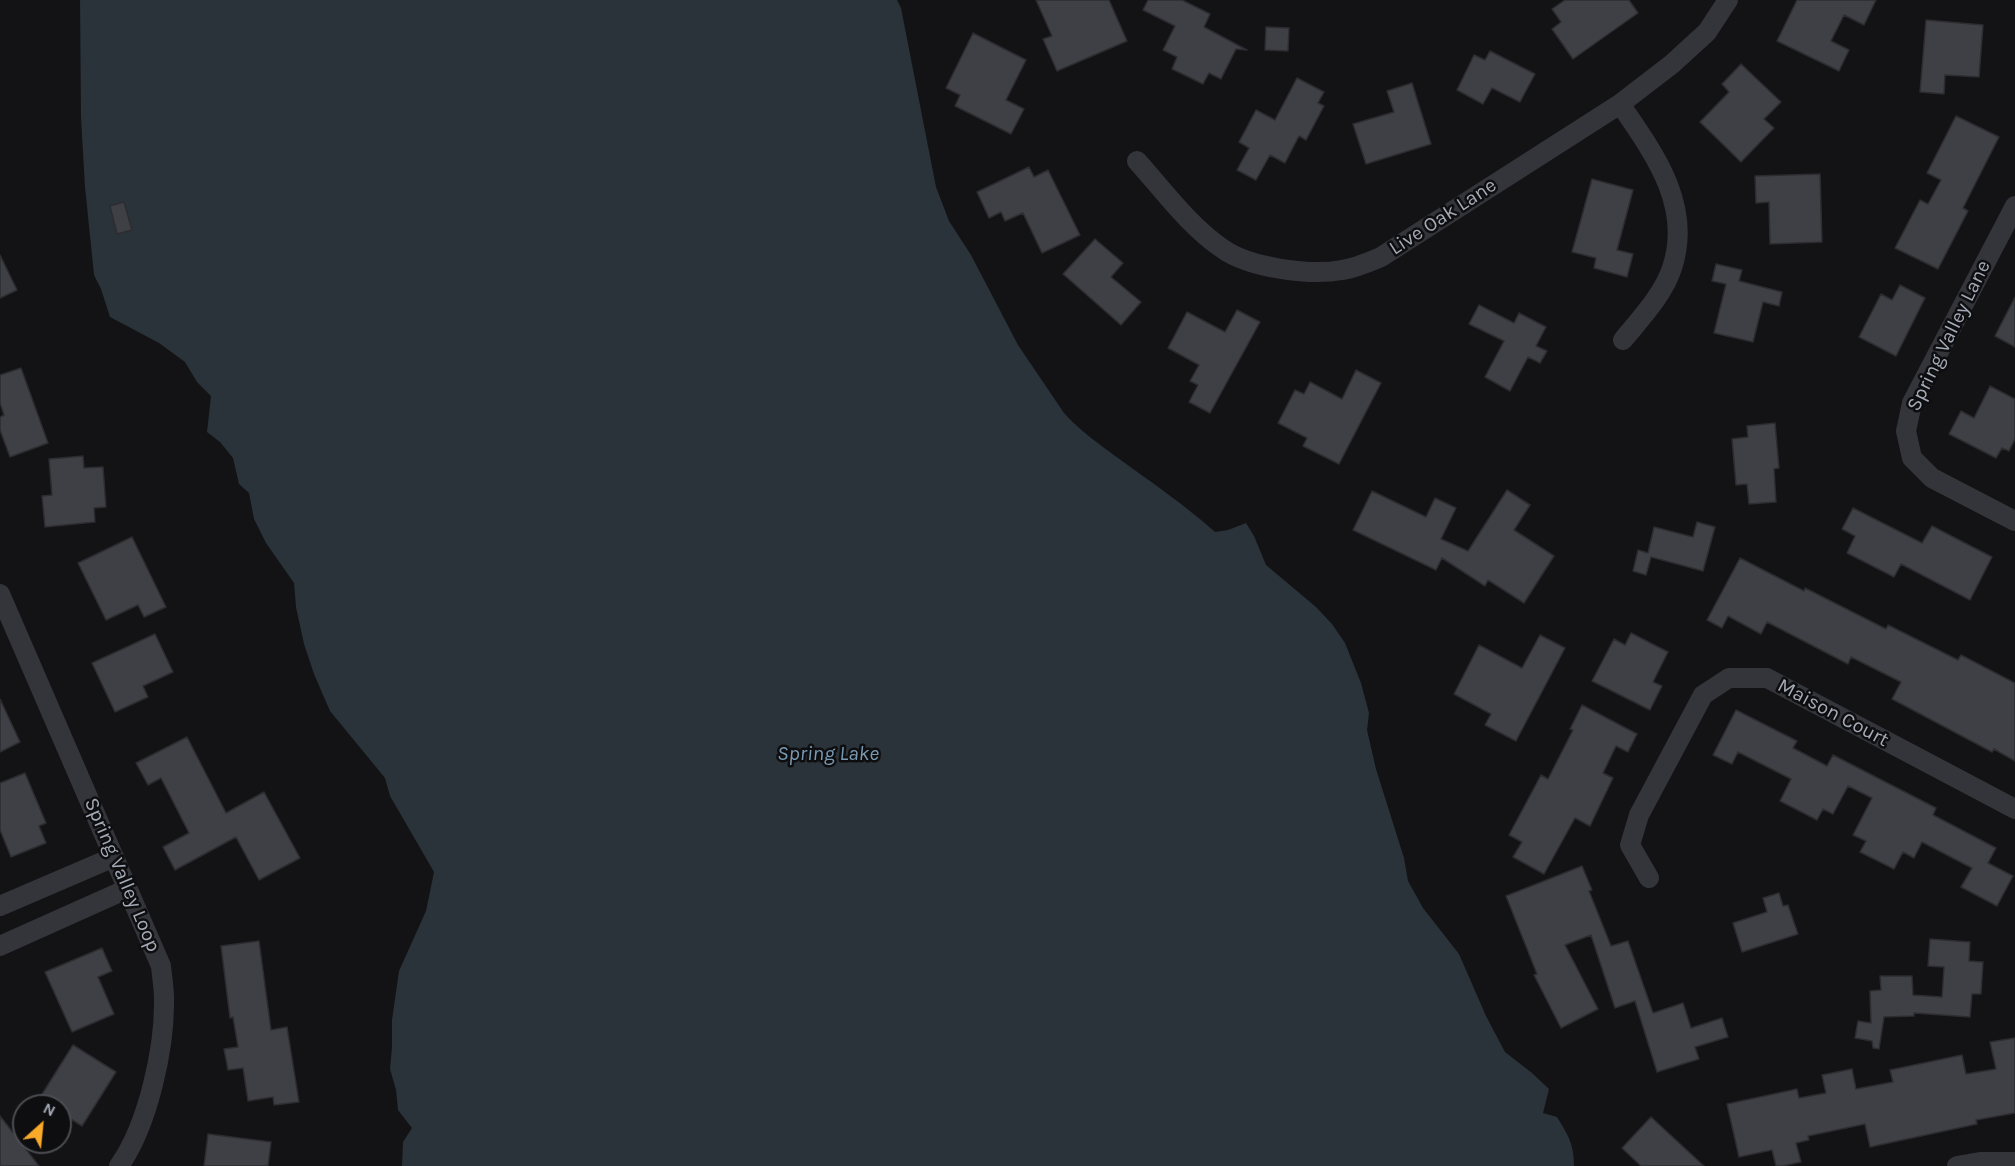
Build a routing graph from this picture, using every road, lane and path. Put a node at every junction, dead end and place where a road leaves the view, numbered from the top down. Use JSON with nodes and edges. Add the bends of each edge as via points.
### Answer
{"nodes":[{"id":1,"x":1728,"y":0,"type":"edge"},
{"id":2,"x":1620,"y":104,"type":"junction"},
{"id":3,"x":1137,"y":161,"type":"dead end"},
{"id":4,"x":2015,"y":208,"type":"edge"},
{"id":5,"x":1623,"y":339,"type":"dead end"},
{"id":6,"x":2015,"y":521,"type":"edge"},
{"id":7,"x":0,"y":594,"type":"edge"},
{"id":8,"x":2015,"y":809,"type":"edge"},
{"id":9,"x":114,"y":857,"type":"junction"},
{"id":10,"x":1649,"y":878,"type":"dead end"},
{"id":11,"x":127,"y":889,"type":"junction"},
{"id":12,"x":0,"y":906,"type":"edge"},
{"id":13,"x":0,"y":946,"type":"edge"},
{"id":14,"x":2015,"y":1162,"type":"edge"},
{"id":15,"x":119,"y":1166,"type":"edge"},
{"id":16,"x":1957,"y":1166,"type":"edge"}],
"edges":[{"from":1,"to":2,"type":"street","name":"Live Oak Lane","via":[[1707,32]]},
{"from":2,"to":3,"type":"street","name":"Live Oak Lane","via":[[1381,257],[1343,270],[1301,273],[1257,263],[1224,250],[1201,231]]},
{"from":2,"to":5,"type":"street","via":[[1654,153],[1675,200],[1678,236],[1672,268],[1654,301]]},
{"from":4,"to":6,"type":"street","name":"Spring Valley Lane","via":[[1912,403],[1906,431],[1912,458],[1932,478]]},
{"from":7,"to":9,"type":"street","name":"Spring Valley Loop"},
{"from":8,"to":10,"type":"street","name":"Maison Court","via":[[1767,678],[1729,678],[1703,695],[1639,815],[1630,845]]},
{"from":9,"to":11,"type":"street","name":"Spring Valley Loop"},
{"from":9,"to":12,"type":"street"},
{"from":11,"to":13,"type":"street"},
{"from":11,"to":15,"type":"street","name":"Spring Valley Loop","via":[[161,966],[164,999],[153,1080],[141,1124]]},
{"from":14,"to":16,"type":"street"}]}
